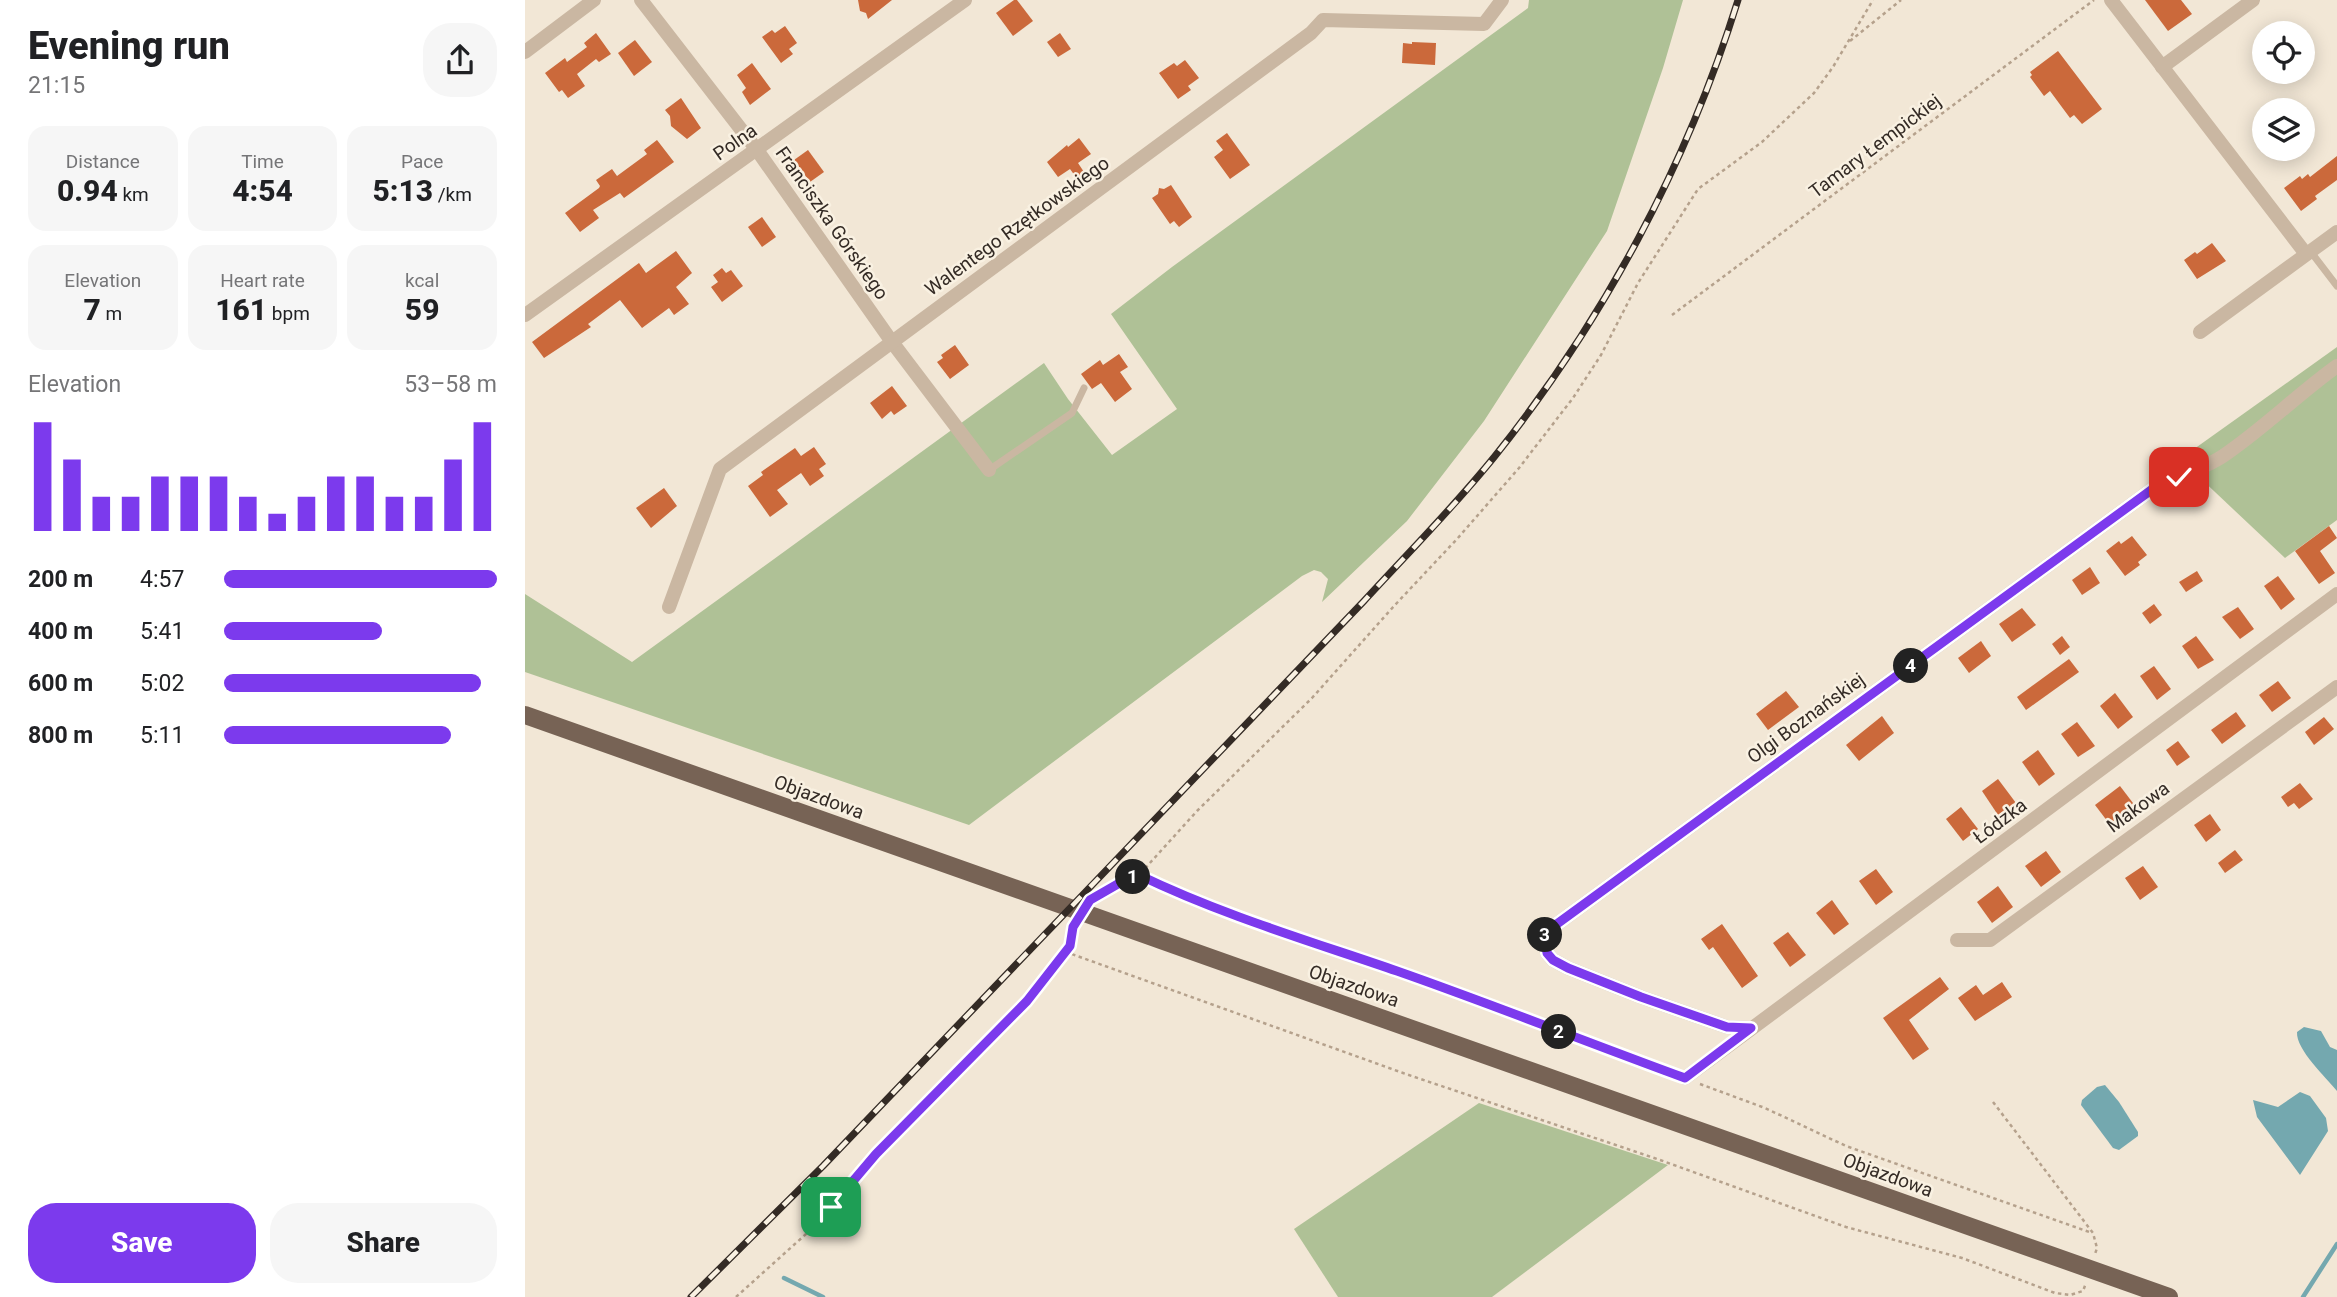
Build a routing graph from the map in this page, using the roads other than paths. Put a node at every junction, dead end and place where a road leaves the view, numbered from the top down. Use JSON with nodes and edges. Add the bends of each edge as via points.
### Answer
{"nodes":[{"id":1,"x":594,"y":0,"type":"edge"},
{"id":2,"x":641,"y":0,"type":"edge"},
{"id":3,"x":965,"y":0,"type":"edge"},
{"id":4,"x":1502,"y":0,"type":"edge"},
{"id":5,"x":2111,"y":0,"type":"edge"},
{"id":6,"x":2253,"y":0,"type":"edge"},
{"id":7,"x":525,"y":52,"type":"edge"},
{"id":8,"x":2162,"y":67,"type":"junction"},
{"id":9,"x":757,"y":150,"type":"junction"},
{"id":10,"x":2337,"y":232,"type":"edge"},
{"id":11,"x":2308,"y":253,"type":"junction"},
{"id":12,"x":2337,"y":286,"type":"edge"},
{"id":13,"x":525,"y":315,"type":"edge"},
{"id":14,"x":2200,"y":332,"type":"dead end"},
{"id":15,"x":892,"y":342,"type":"junction"},
{"id":16,"x":2337,"y":366,"type":"edge"},
{"id":17,"x":1084,"y":388,"type":"dead end"},
{"id":18,"x":989,"y":470,"type":"joint"},
{"id":19,"x":2337,"y":594,"type":"edge"},
{"id":20,"x":669,"y":607,"type":"dead end"},
{"id":21,"x":2337,"y":687,"type":"edge"},
{"id":22,"x":525,"y":715,"type":"edge"},
{"id":23,"x":1957,"y":940,"type":"dead end"},
{"id":24,"x":1751,"y":1028,"type":"junction"},
{"id":25,"x":1685,"y":1078,"type":"road end"},
{"id":26,"x":2169,"y":1297,"type":"edge"}],
"edges":[{"from":1,"to":7,"type":"street"},
{"from":2,"to":9,"type":"street","name":"Franciszka Górskiego"},
{"from":3,"to":9,"type":"street","name":"Polna"},
{"from":4,"to":15,"type":"street","name":"Walentego Rzętkowskiego","via":[[1485,24],[1323,20]]},
{"from":5,"to":8,"type":"street"},
{"from":6,"to":8,"type":"street"},
{"from":8,"to":11,"type":"street"},
{"from":9,"to":13,"type":"street","name":"Polna"},
{"from":9,"to":15,"type":"street","name":"Franciszka Górskiego"},
{"from":10,"to":11,"type":"street"},
{"from":11,"to":12,"type":"lane"},
{"from":11,"to":14,"type":"street"},
{"from":15,"to":18,"type":"street","name":"Franciszka Górskiego"},
{"from":15,"to":20,"type":"street","name":"Walentego Rzętkowskiego","via":[[720,469]]},
{"from":16,"to":24,"type":"street","name":"Olgi Boznańskiej","via":[[2222,456],[2154,488],[1544,936],[1547,953],[1568,968],[1727,1027]]},
{"from":17,"to":18,"type":"lane","via":[[1072,414]]},
{"from":19,"to":24,"type":"street","name":"Łódzka"},
{"from":21,"to":23,"type":"street","name":"Makowa","via":[[1990,940]]},
{"from":22,"to":26,"type":"main road","name":"Objazdowa"},
{"from":24,"to":25,"type":"street","name":"Łódzka"}]}
